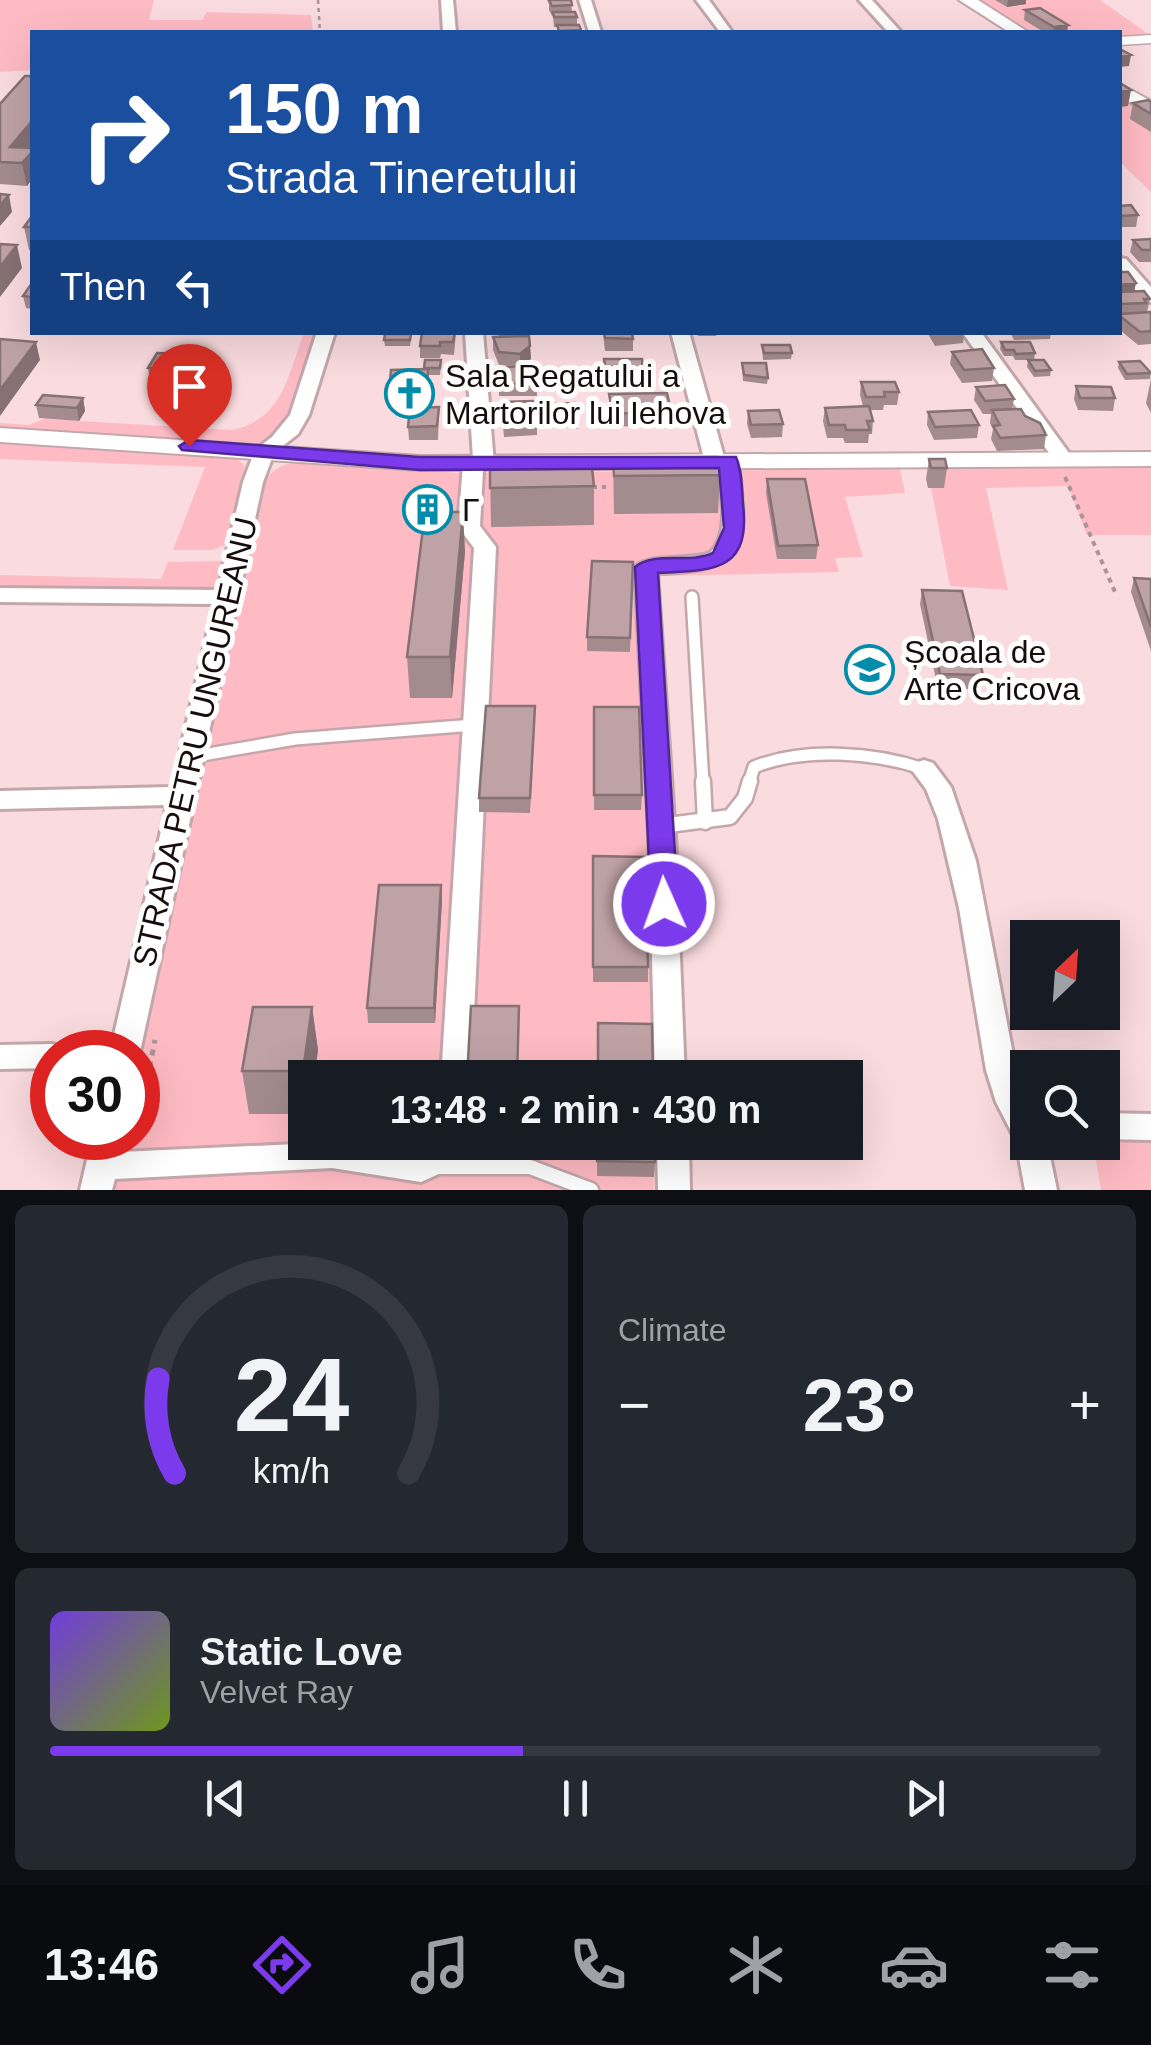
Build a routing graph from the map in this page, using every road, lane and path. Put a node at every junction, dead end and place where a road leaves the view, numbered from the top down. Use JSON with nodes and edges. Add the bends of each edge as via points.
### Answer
{"nodes":[{"id":1,"x":318,"y":0,"type":"edge"},
{"id":2,"x":447,"y":0,"type":"edge"},
{"id":3,"x":586,"y":0,"type":"edge"},
{"id":4,"x":702,"y":0,"type":"edge"},
{"id":5,"x":866,"y":0,"type":"edge"},
{"id":6,"x":966,"y":0,"type":"edge"},
{"id":7,"x":320,"y":30,"type":"edge"},
{"id":8,"x":450,"y":30,"type":"edge"},
{"id":9,"x":595,"y":30,"type":"edge"},
{"id":10,"x":724,"y":30,"type":"edge"},
{"id":11,"x":892,"y":30,"type":"edge"},
{"id":12,"x":1017,"y":30,"type":"edge"},
{"id":13,"x":1151,"y":38,"type":"edge"},
{"id":14,"x":1122,"y":40,"type":"edge"},
{"id":15,"x":1122,"y":91,"type":"edge"},
{"id":16,"x":1151,"y":108,"type":"edge"},
{"id":17,"x":1122,"y":265,"type":"edge"},
{"id":18,"x":1151,"y":297,"type":"edge"},
{"id":19,"x":325,"y":335,"type":"edge"},
{"id":20,"x":474,"y":335,"type":"edge"},
{"id":21,"x":681,"y":335,"type":"edge"},
{"id":22,"x":972,"y":335,"type":"edge"},
{"id":23,"x":0,"y":435,"type":"edge"},
{"id":24,"x":265,"y":450,"type":"junction"},
{"id":25,"x":1151,"y":459,"type":"edge"},
{"id":26,"x":1061,"y":460,"type":"junction"},
{"id":27,"x":722,"y":462,"type":"junction"},
{"id":28,"x":479,"y":464,"type":"junction"},
{"id":29,"x":606,"y":487,"type":"dead end"},
{"id":30,"x":587,"y":488,"type":"edge"},
{"id":31,"x":1114,"y":592,"type":"dead end"},
{"id":32,"x":0,"y":595,"type":"edge"},
{"id":33,"x":226,"y":597,"type":"junction"},
{"id":34,"x":692,"y":597,"type":"dead end"},
{"id":35,"x":476,"y":724,"type":"junction"},
{"id":36,"x":190,"y":758,"type":"junction"},
{"id":37,"x":924,"y":770,"type":"joint"},
{"id":38,"x":182,"y":796,"type":"junction"},
{"id":39,"x":0,"y":800,"type":"edge"},
{"id":40,"x":704,"y":822,"type":"junction"},
{"id":41,"x":660,"y":826,"type":"junction"},
{"id":42,"x":130,"y":1030,"type":"edge"},
{"id":43,"x":30,"y":1056,"type":"edge"},
{"id":44,"x":0,"y":1057,"type":"edge"},
{"id":45,"x":457,"y":1060,"type":"edge"},
{"id":46,"x":669,"y":1060,"type":"edge"},
{"id":47,"x":1010,"y":1097,"type":"edge"},
{"id":48,"x":1120,"y":1126,"type":"edge"},
{"id":49,"x":1151,"y":1127,"type":"edge"},
{"id":50,"x":437,"y":1160,"type":"edge"},
{"id":51,"x":673,"y":1160,"type":"edge"},
{"id":52,"x":1034,"y":1160,"type":"edge"},
{"id":53,"x":103,"y":1164,"type":"edge"},
{"id":54,"x":421,"y":1168,"type":"junction"},
{"id":55,"x":591,"y":1190,"type":"edge"},
{"id":56,"x":674,"y":1190,"type":"edge"},
{"id":57,"x":1040,"y":1190,"type":"edge"}],
"edges":[{"from":1,"to":7,"type":"path"},
{"from":2,"to":8,"type":"street"},
{"from":3,"to":9,"type":"street"},
{"from":4,"to":10,"type":"street"},
{"from":5,"to":11,"type":"street"},
{"from":6,"to":12,"type":"street"},
{"from":13,"to":14,"type":"lane"},
{"from":15,"to":16,"type":"street"},
{"from":17,"to":18,"type":"street"},
{"from":19,"to":24,"type":"street","name":"STRADA PETRU UNGUREANU","via":[[304,406],[280,444]]},
{"from":20,"to":28,"type":"street"},
{"from":21,"to":27,"type":"street"},
{"from":22,"to":26,"type":"street"},
{"from":23,"to":24,"type":"street"},
{"from":24,"to":28,"type":"street"},
{"from":24,"to":33,"type":"street","name":"STRADA PETRU UNGUREANU"},
{"from":25,"to":26,"type":"street"},
{"from":26,"to":27,"type":"street"},
{"from":26,"to":31,"type":"path"},
{"from":27,"to":28,"type":"street"},
{"from":27,"to":41,"type":"street","via":[[735,528],[731,546],[708,564],[646,567]]},
{"from":28,"to":35,"type":"street","via":[[469,527],[485,547]]},
{"from":29,"to":30,"type":"path"},
{"from":32,"to":33,"type":"street"},
{"from":33,"to":36,"type":"street","name":"STRADA PETRU UNGUREANU"},
{"from":34,"to":40,"type":"lane"},
{"from":35,"to":36,"type":"lane","via":[[294,739]]},
{"from":35,"to":45,"type":"street"},
{"from":36,"to":38,"type":"street","name":"STRADA PETRU UNGUREANU"},
{"from":37,"to":40,"type":"lane","via":[[858,758],[773,757],[754,767],[739,810]]},
{"from":37,"to":47,"type":"street","via":[[934,776],[954,829]]},
{"from":38,"to":39,"type":"street"},
{"from":38,"to":42,"type":"street","name":"STRADA PETRU UNGUREANU"},
{"from":40,"to":41,"type":"lane"},
{"from":41,"to":46,"type":"street"},
{"from":43,"to":44,"type":"street"},
{"from":48,"to":49,"type":"street"},
{"from":50,"to":54,"type":"street"},
{"from":51,"to":56,"type":"street"},
{"from":52,"to":57,"type":"street"},
{"from":53,"to":54,"type":"street","via":[[332,1155]]},
{"from":54,"to":55,"type":"lane","via":[[530,1168]]}]}
